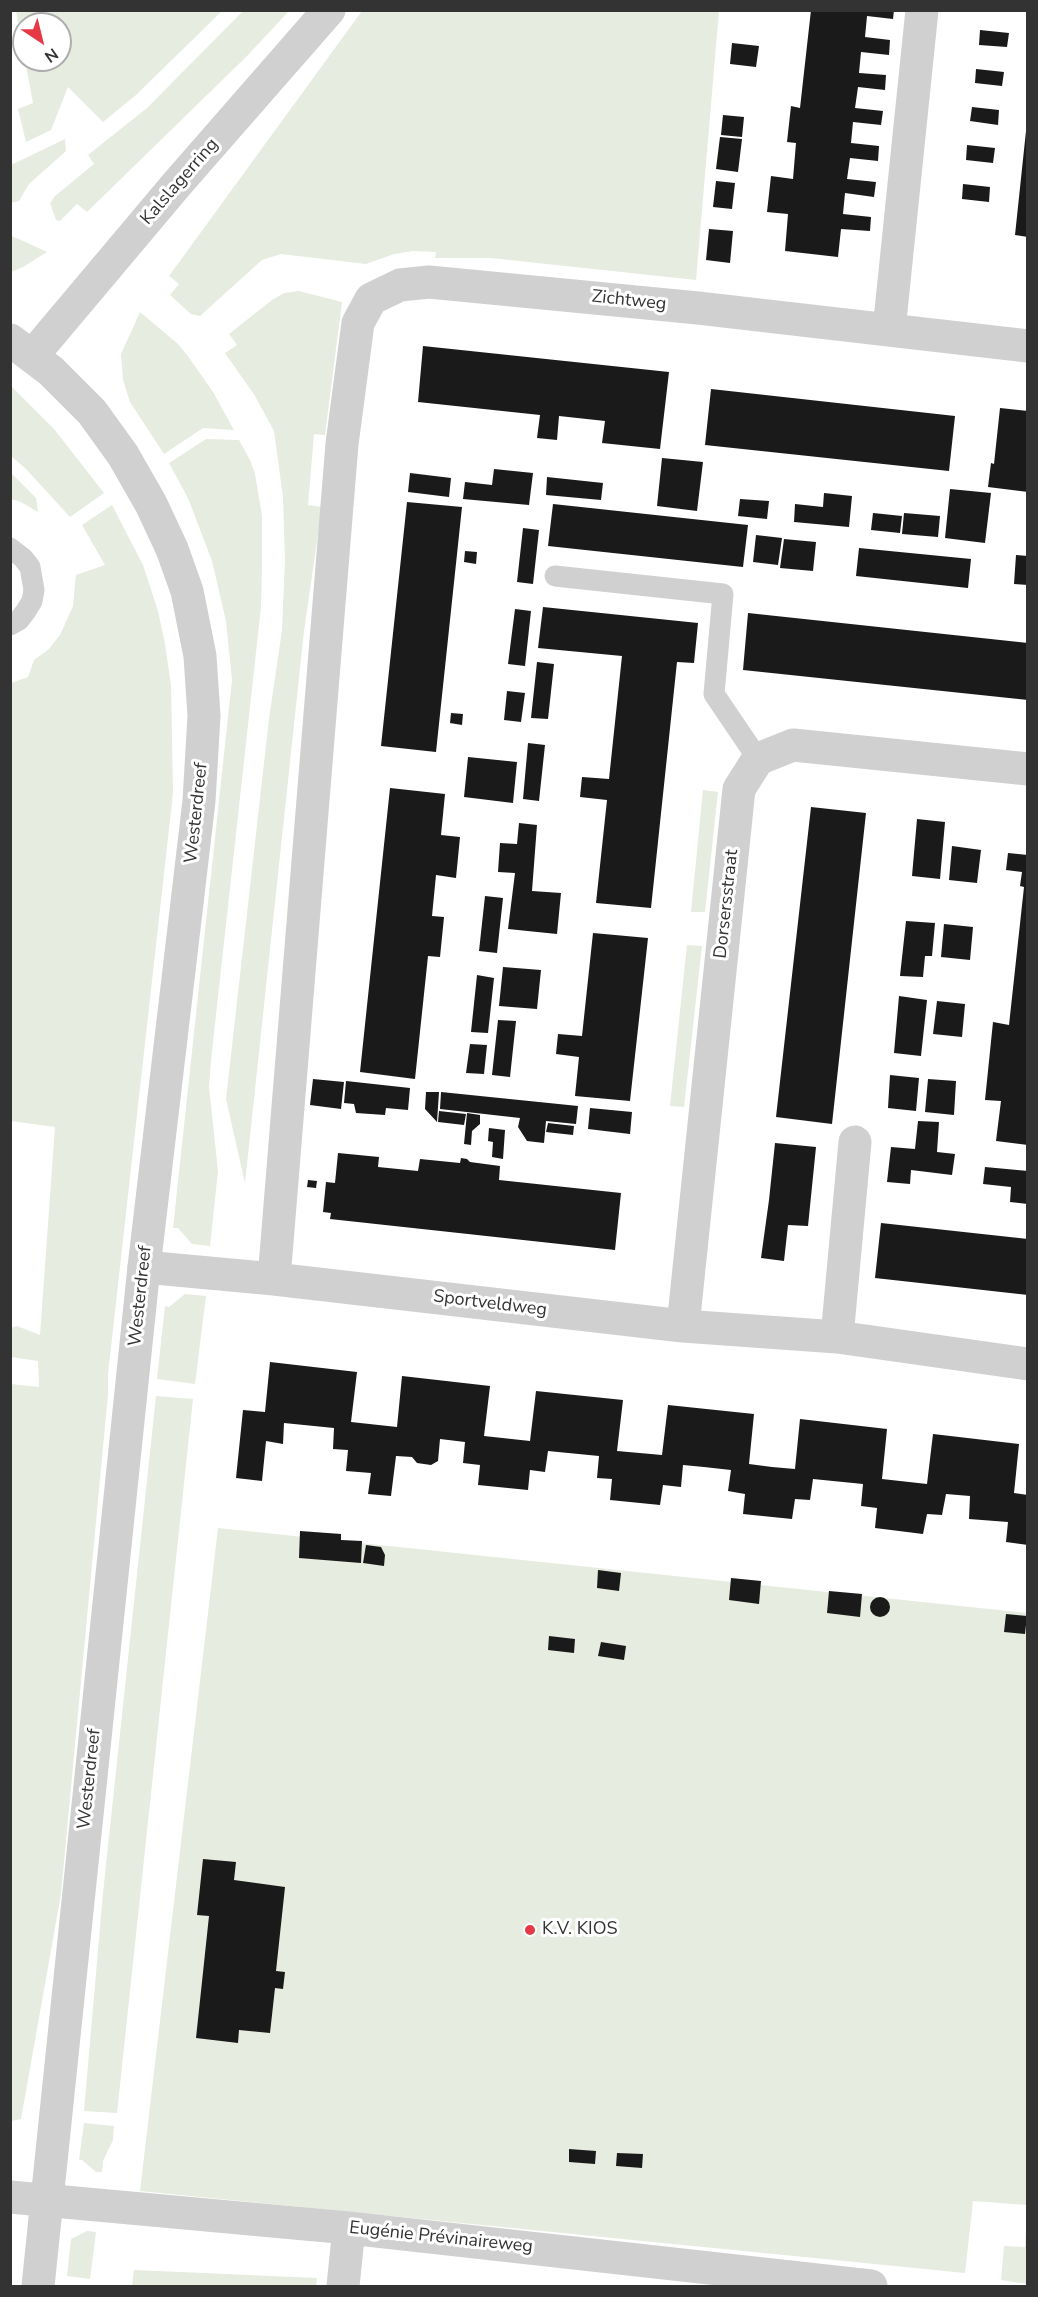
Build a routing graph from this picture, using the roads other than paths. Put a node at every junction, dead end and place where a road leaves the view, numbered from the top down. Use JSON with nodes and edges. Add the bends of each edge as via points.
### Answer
{"nodes":[{"id":1,"x":329,"y":10,"type":"edge"},
{"id":2,"x":922,"y":10,"type":"edge"},
{"id":3,"x":889,"y":330,"type":"junction"},
{"id":4,"x":1028,"y":346,"type":"edge"},
{"id":5,"x":22,"y":347,"type":"edge"},
{"id":6,"x":10,"y":548,"type":"edge"},
{"id":7,"x":555,"y":576,"type":"dead end"},
{"id":8,"x":10,"y":625,"type":"edge"},
{"id":9,"x":758,"y":759,"type":"junction"},
{"id":10,"x":1028,"y":769,"type":"edge"},
{"id":11,"x":855,"y":1142,"type":"dead end"},
{"id":12,"x":144,"y":1267,"type":"junction"},
{"id":13,"x":273,"y":1279,"type":"junction"},
{"id":14,"x":682,"y":1326,"type":"junction"},
{"id":15,"x":837,"y":1337,"type":"junction"},
{"id":16,"x":1028,"y":1364,"type":"edge"},
{"id":17,"x":10,"y":2197,"type":"edge"},
{"id":18,"x":47,"y":2201,"type":"junction"},
{"id":19,"x":349,"y":2228,"type":"junction"},
{"id":20,"x":38,"y":2286,"type":"edge"},
{"id":21,"x":343,"y":2286,"type":"edge"},
{"id":22,"x":871,"y":2286,"type":"edge"}],
"edges":[{"from":1,"to":5,"type":"street","name":"Kalslagerring","via":[[176,185]]},
{"from":2,"to":3,"type":"street"},
{"from":3,"to":4,"type":"street","name":"Zichtweg"},
{"from":3,"to":13,"type":"street","name":"Zichtweg","via":[[429,282],[400,285],[371,299],[358,323],[342,444]]},
{"from":5,"to":12,"type":"street","name":"Westerdreef","via":[[92,412],[137,478],[180,569],[200,656],[204,732],[199,801]]},
{"from":6,"to":8,"type":"lane","via":[[30,567],[34,590],[26,611]]},
{"from":7,"to":9,"type":"lane","via":[[723,594],[714,694]]},
{"from":9,"to":10,"type":"street","via":[[794,745]]},
{"from":9,"to":14,"type":"street","name":"Dorsersstraat","via":[[740,789]]},
{"from":11,"to":15,"type":"street"},
{"from":12,"to":13,"type":"street","name":"Sportveldweg"},
{"from":12,"to":18,"type":"street","name":"Westerdreef"},
{"from":13,"to":14,"type":"street","name":"Sportveldweg"},
{"from":14,"to":15,"type":"street","name":"Sportveldweg"},
{"from":15,"to":16,"type":"street","name":"Sportveldweg"},
{"from":17,"to":18,"type":"street","name":"Eugénie Prévinaireweg"},
{"from":18,"to":19,"type":"street","name":"Eugénie Prévinaireweg"},
{"from":18,"to":20,"type":"street","name":"Westerdreef"},
{"from":19,"to":21,"type":"street"},
{"from":19,"to":22,"type":"street","name":"Eugénie Prévinaireweg"}]}
